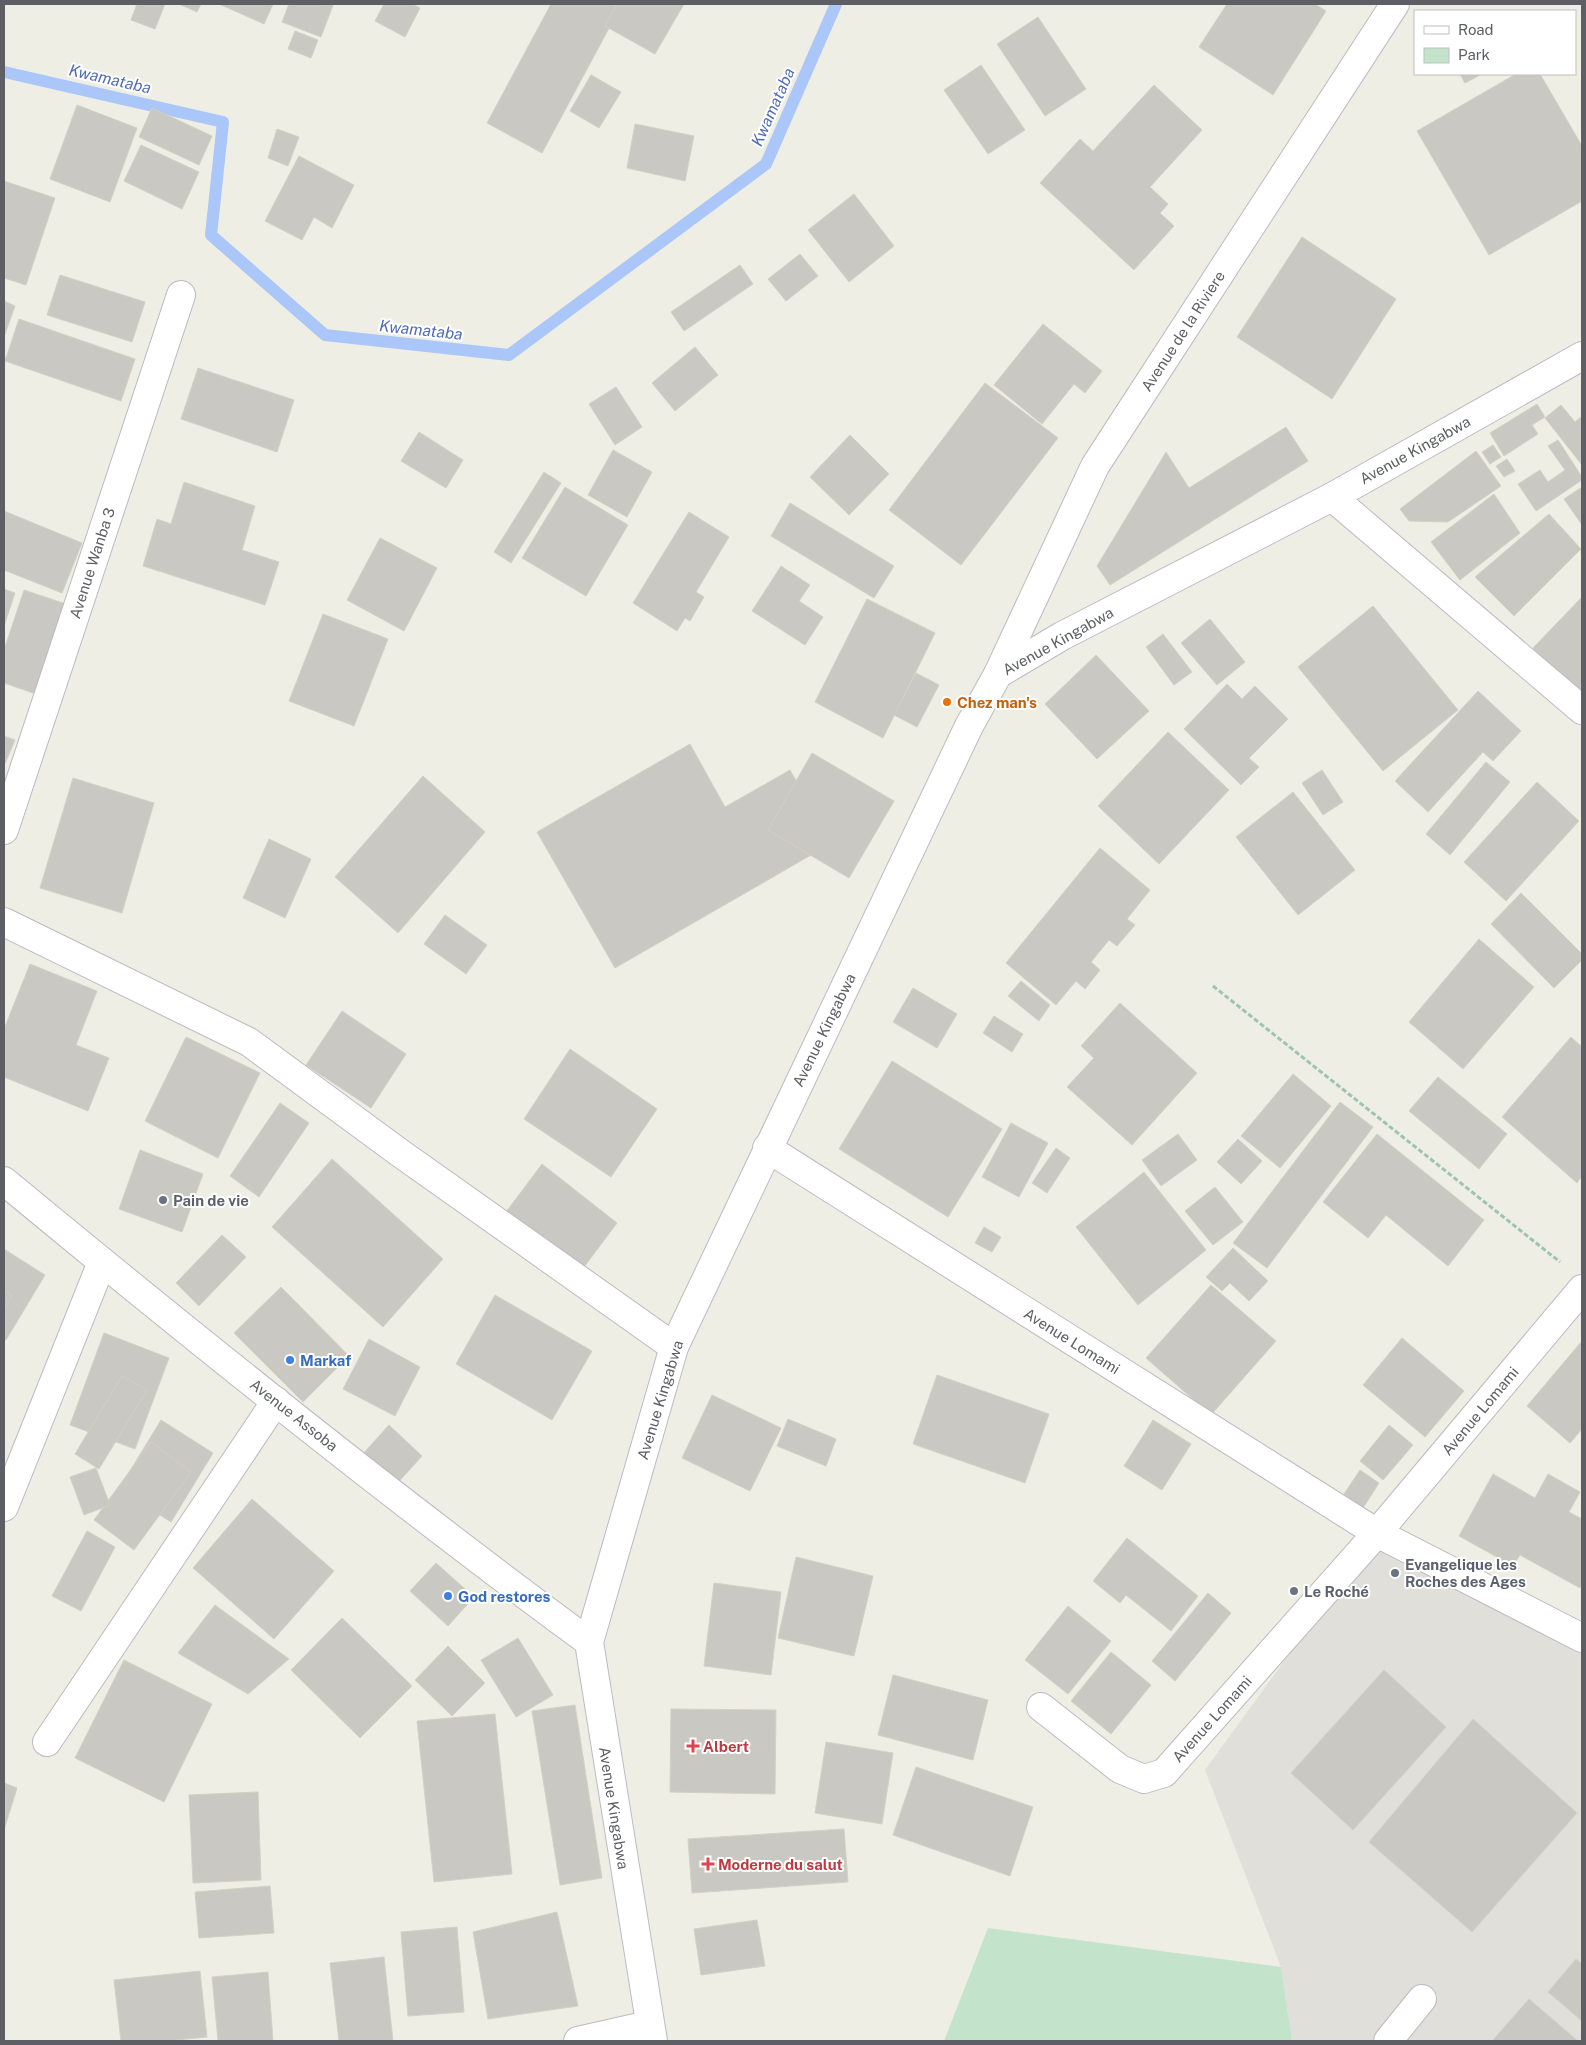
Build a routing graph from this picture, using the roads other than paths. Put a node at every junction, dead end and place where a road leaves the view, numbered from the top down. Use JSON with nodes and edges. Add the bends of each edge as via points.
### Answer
{"nodes":[{"id":1,"x":1395,"y":4,"type":"edge"},
{"id":2,"x":181,"y":295,"type":"dead end"},
{"id":3,"x":1582,"y":356,"type":"edge"},
{"id":4,"x":1332,"y":498,"type":"junction"},
{"id":5,"x":998,"y":674,"type":"junction"},
{"id":6,"x":1582,"y":710,"type":"edge"},
{"id":7,"x":4,"y":830,"type":"edge"},
{"id":8,"x":4,"y":922,"type":"edge"},
{"id":9,"x":767,"y":1148,"type":"junction"},
{"id":10,"x":4,"y":1181,"type":"edge"},
{"id":11,"x":102,"y":1262,"type":"junction"},
{"id":12,"x":1575,"y":1278,"type":"edge"},
{"id":13,"x":674,"y":1347,"type":"junction"},
{"id":14,"x":276,"y":1401,"type":"junction"},
{"id":15,"x":4,"y":1507,"type":"edge"},
{"id":16,"x":1378,"y":1533,"type":"junction"},
{"id":17,"x":1582,"y":1638,"type":"edge"},
{"id":18,"x":589,"y":1642,"type":"junction"},
{"id":19,"x":1041,"y":1708,"type":"dead end"},
{"id":20,"x":47,"y":1742,"type":"dead end"},
{"id":21,"x":1422,"y":1998,"type":"dead end"},
{"id":22,"x":651,"y":2033,"type":"edge"},
{"id":23,"x":578,"y":2041,"type":"edge"},
{"id":24,"x":1388,"y":2041,"type":"edge"}],
"edges":[{"from":1,"to":5,"type":"street","name":"Avenue de la Riviere","via":[[1095,466]]},
{"from":2,"to":7,"type":"street","name":"Avenue Wanba 3"},
{"from":3,"to":4,"type":"street","name":"Avenue Kingabwa"},
{"from":4,"to":5,"type":"street","name":"Avenue Kingabwa","via":[[1062,636]]},
{"from":4,"to":6,"type":"street"},
{"from":5,"to":9,"type":"street","name":"Avenue Kingabwa","via":[[965,735]]},
{"from":8,"to":13,"type":"street","via":[[249,1042],[400,1154]]},
{"from":9,"to":13,"type":"street","name":"Avenue Kingabwa"},
{"from":9,"to":16,"type":"street","name":"Avenue Lomami"},
{"from":10,"to":11,"type":"street","name":"Avenue Assoba"},
{"from":11,"to":14,"type":"street","name":"Avenue Assoba"},
{"from":11,"to":15,"type":"street"},
{"from":12,"to":16,"type":"street","name":"Avenue Lomami"},
{"from":13,"to":18,"type":"street","name":"Avenue Kingabwa"},
{"from":14,"to":18,"type":"street","name":"Avenue Assoba","via":[[499,1576]]},
{"from":14,"to":20,"type":"street"},
{"from":16,"to":17,"type":"street","name":"Avenue Lomami"},
{"from":16,"to":19,"type":"street","name":"Avenue Lomami","via":[[1164,1773],[1144,1780],[1120,1769]]},
{"from":18,"to":22,"type":"street","name":"Avenue Kingabwa"},
{"from":21,"to":24,"type":"street"},
{"from":22,"to":23,"type":"street"}]}
